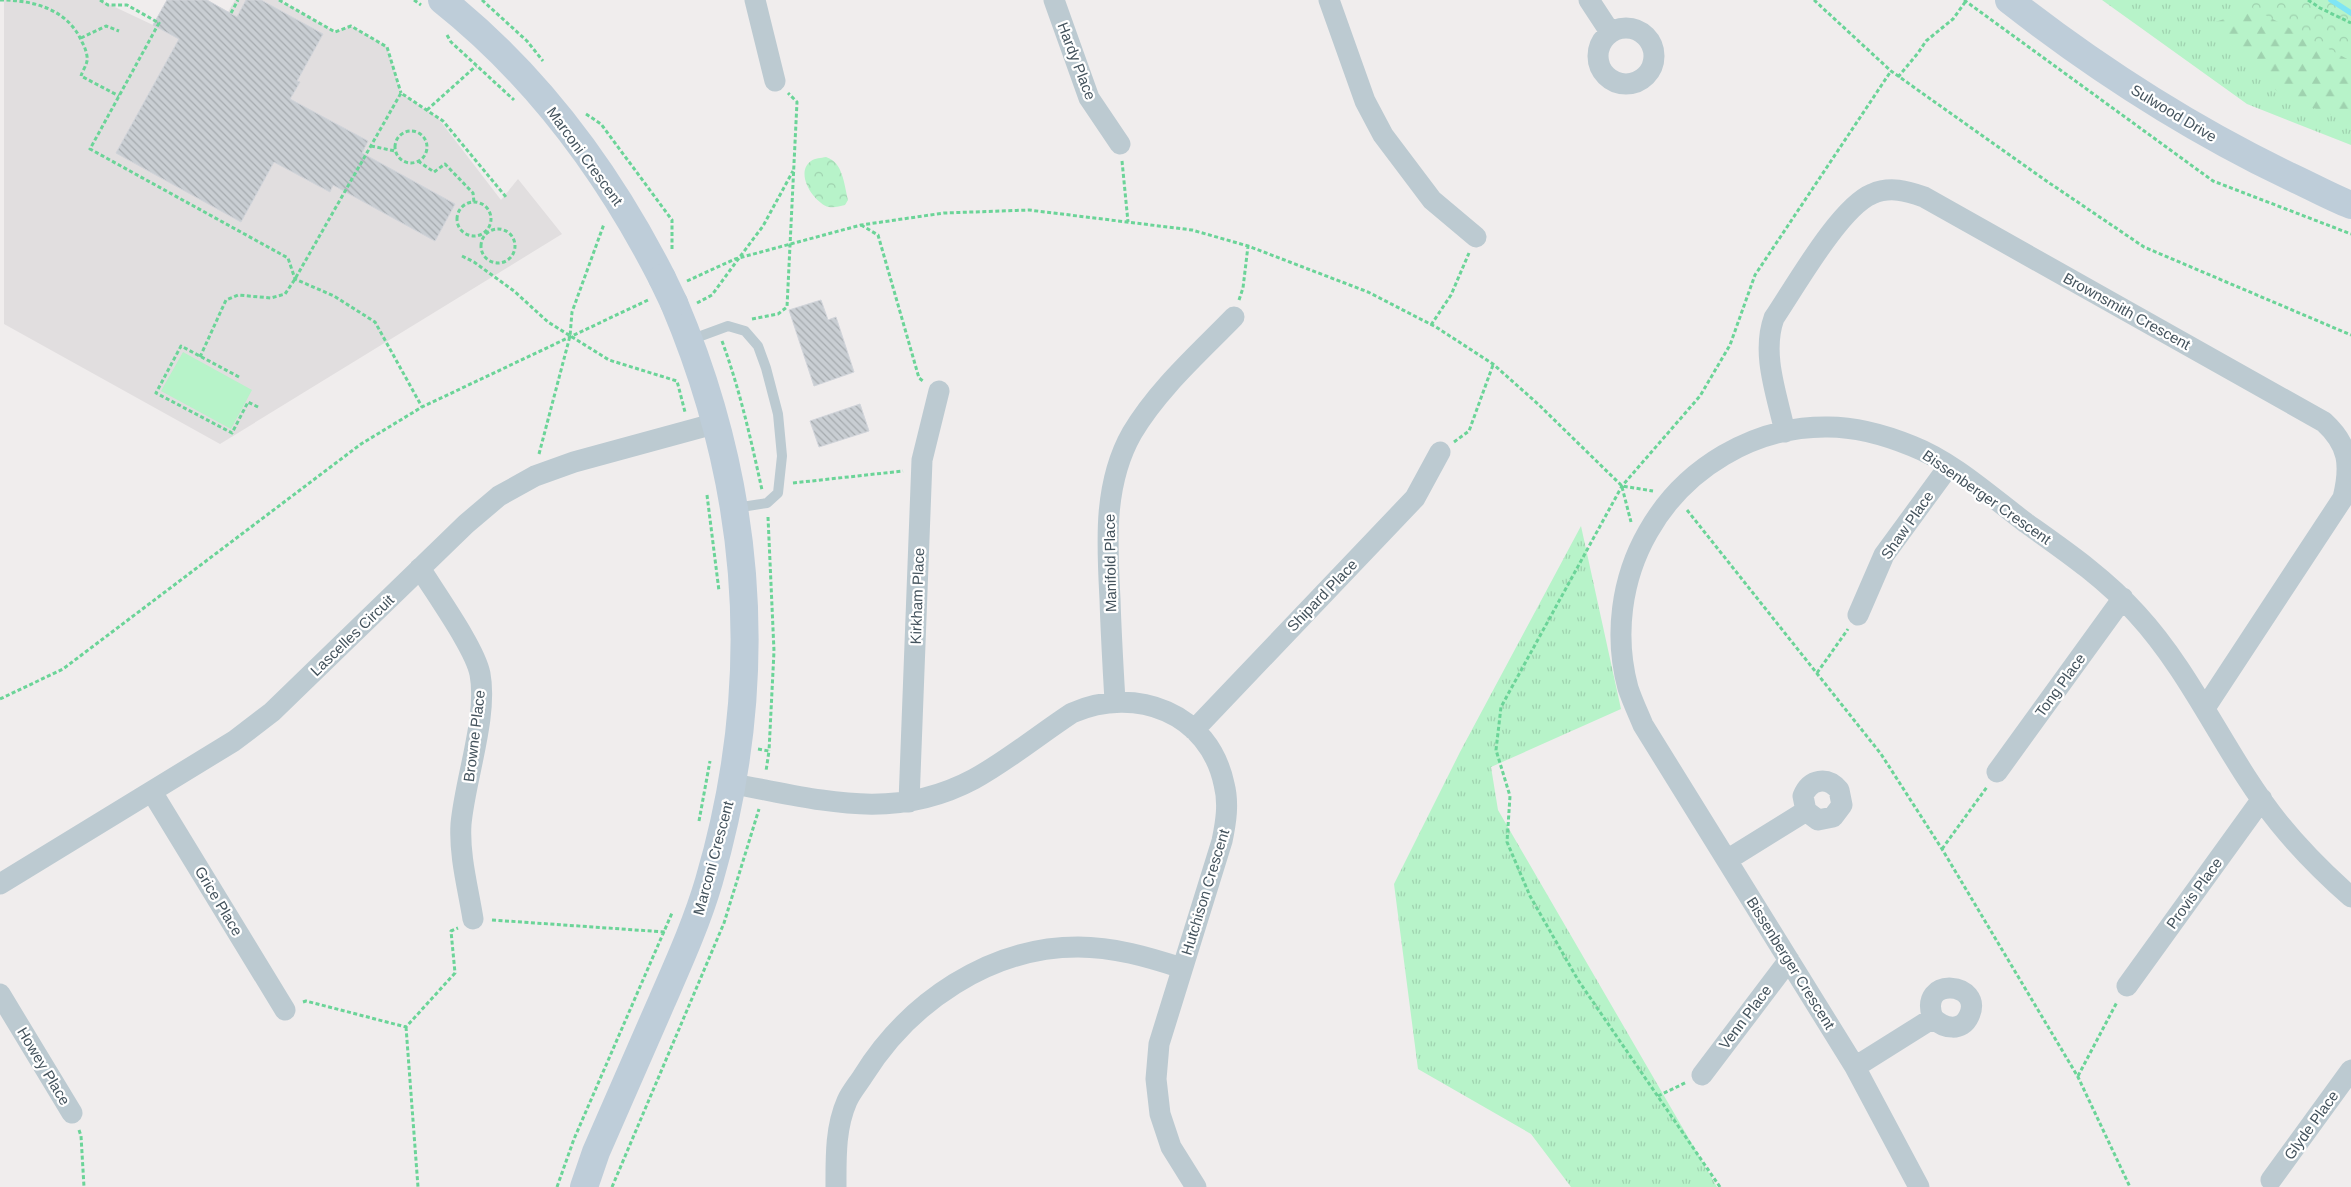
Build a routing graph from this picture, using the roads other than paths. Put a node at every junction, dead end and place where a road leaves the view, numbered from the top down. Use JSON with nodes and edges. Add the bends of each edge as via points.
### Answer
{"nodes":[{"id":1,"x":442,"y":0,"type":"edge"},
{"id":2,"x":756,"y":0,"type":"edge"},
{"id":3,"x":1054,"y":0,"type":"edge"},
{"id":4,"x":1328,"y":0,"type":"edge"},
{"id":5,"x":1589,"y":0,"type":"edge"},
{"id":6,"x":2008,"y":0,"type":"edge"},
{"id":7,"x":1610,"y":32,"type":"dead end"},
{"id":8,"x":774,"y":81,"type":"road end"},
{"id":9,"x":1120,"y":144,"type":"road end"},
{"id":10,"x":2351,"y":205,"type":"edge"},
{"id":11,"x":1476,"y":237,"type":"road end"},
{"id":12,"x":1234,"y":317,"type":"road end"},
{"id":13,"x":690,"y":340,"type":"junction"},
{"id":14,"x":939,"y":391,"type":"road end"},
{"id":15,"x":717,"y":423,"type":"junction"},
{"id":16,"x":1784,"y":432,"type":"junction"},
{"id":17,"x":1440,"y":452,"type":"road end"},
{"id":18,"x":1949,"y":466,"type":"junction"},
{"id":19,"x":735,"y":508,"type":"junction"},
{"id":20,"x":420,"y":568,"type":"junction"},
{"id":21,"x":2123,"y":598,"type":"junction"},
{"id":22,"x":1858,"y":615,"type":"road end"},
{"id":23,"x":1115,"y":701,"type":"junction"},
{"id":24,"x":2204,"y":708,"type":"junction"},
{"id":25,"x":1194,"y":730,"type":"junction"},
{"id":26,"x":1997,"y":772,"type":"road end"},
{"id":27,"x":733,"y":784,"type":"junction"},
{"id":28,"x":152,"y":792,"type":"junction"},
{"id":29,"x":2262,"y":799,"type":"junction"},
{"id":30,"x":909,"y":802,"type":"junction"},
{"id":31,"x":1806,"y":811,"type":"dead end"},
{"id":32,"x":1727,"y":860,"type":"junction"},
{"id":33,"x":0,"y":884,"type":"edge"},
{"id":34,"x":2351,"y":897,"type":"edge"},
{"id":35,"x":472,"y":919,"type":"road end"},
{"id":36,"x":1789,"y":960,"type":"junction"},
{"id":37,"x":1182,"y":968,"type":"junction"},
{"id":38,"x":2127,"y":986,"type":"road end"},
{"id":39,"x":0,"y":994,"type":"edge"},
{"id":40,"x":285,"y":1010,"type":"road end"},
{"id":41,"x":1934,"y":1018,"type":"dead end"},
{"id":42,"x":1855,"y":1067,"type":"junction"},
{"id":43,"x":2351,"y":1070,"type":"edge"},
{"id":44,"x":1702,"y":1075,"type":"road end"},
{"id":45,"x":72,"y":1113,"type":"road end"},
{"id":46,"x":2271,"y":1180,"type":"dead end"},
{"id":47,"x":584,"y":1187,"type":"edge"},
{"id":48,"x":836,"y":1187,"type":"edge"},
{"id":49,"x":1196,"y":1187,"type":"edge"},
{"id":50,"x":1919,"y":1187,"type":"edge"}],
"edges":[{"from":1,"to":13,"type":"street","name":"Marconi Crescent","via":[[507,59],[569,131],[619,199],[673,293]]},
{"from":2,"to":8,"type":"street"},
{"from":3,"to":9,"type":"street","name":"Hardy Place","via":[[1089,98]]},
{"from":4,"to":11,"type":"street","via":[[1365,102],[1383,135],[1432,200]]},
{"from":5,"to":7,"type":"street"},
{"from":6,"to":10,"type":"street","name":"Sulwood Drive","via":[[2103,70],[2197,128]]},
{"from":12,"to":23,"type":"street","name":"Manifold Place","via":[[1152,404],[1132,434],[1117,468],[1107,544]]},
{"from":13,"to":15,"type":"street","name":"Marconi Crescent"},
{"from":13,"to":19,"type":"lane","via":[[728,326],[745,331],[758,346],[766,368],[778,414],[782,456],[778,493],[765,503]]},
{"from":14,"to":30,"type":"street","name":"Kirkham Place","via":[[922,469]]},
{"from":15,"to":19,"type":"street","name":"Marconi Crescent"},
{"from":15,"to":20,"type":"street","name":"Lascelles Circuit","via":[[542,473],[499,496]]},
{"from":16,"to":18,"type":"street","name":"Bissenberger Crescent","via":[[1827,426],[1869,431],[1914,446]]},
{"from":16,"to":24,"type":"street","name":"Brownsmith Crescent","via":[[1769,359],[1769,333],[1774,318],[1851,207],[1870,194],[1903,190],[1924,197],[2324,422],[2337,434],[2345,450],[2348,479],[2343,498]]},
{"from":16,"to":32,"type":"street","name":"Bissenberger Crescent","via":[[1724,454],[1675,494],[1648,531],[1632,565],[1626,588],[1621,651],[1628,689],[1643,725]]},
{"from":17,"to":25,"type":"street","name":"Shipard Place","via":[[1415,498]]},
{"from":18,"to":21,"type":"street","name":"Bissenberger Crescent","via":[[2075,558]]},
{"from":18,"to":22,"type":"street","name":"Shaw Place","via":[[1884,556]]},
{"from":19,"to":27,"type":"street","name":"Marconi Crescent","via":[[746,646],[743,715]]},
{"from":20,"to":28,"type":"street","name":"Lascelles Circuit","via":[[272,712],[234,741]]},
{"from":20,"to":35,"type":"street","name":"Browne Place","via":[[480,672],[482,696],[461,825]]},
{"from":21,"to":24,"type":"street","name":"Bissenberger Crescent","via":[[2168,652]]},
{"from":21,"to":26,"type":"street","name":"Tong Place"},
{"from":23,"to":25,"type":"street","name":"Hutchison Crescent","via":[[1157,706]]},
{"from":23,"to":30,"type":"street","name":"Hutchison Crescent","via":[[1072,713],[975,778],[943,793]]},
{"from":24,"to":29,"type":"street","name":"Bissenberger Crescent"},
{"from":25,"to":37,"type":"street","name":"Hutchison Crescent","via":[[1210,749],[1222,773],[1227,814],[1222,841]]},
{"from":27,"to":30,"type":"street","name":"Hutchison Crescent","via":[[873,806]]},
{"from":27,"to":47,"type":"street","name":"Marconi Crescent","via":[[709,881],[677,933]]},
{"from":28,"to":33,"type":"street","name":"Lascelles Circuit"},
{"from":28,"to":40,"type":"street","name":"Grice Place"},
{"from":29,"to":34,"type":"street","name":"Bissenberger Crescent","via":[[2315,864]]},
{"from":29,"to":38,"type":"street","name":"Provis Place"},
{"from":31,"to":32,"type":"street"},
{"from":32,"to":36,"type":"street","name":"Bissenberger Crescent"},
{"from":36,"to":42,"type":"street","name":"Bissenberger Crescent"},
{"from":36,"to":44,"type":"street","name":"Venn Place"},
{"from":37,"to":48,"type":"street","via":[[1138,954],[1097,947],[1051,949],[1014,956],[982,969],[937,995],[903,1025],[879,1053],[848,1101],[836,1152]]},
{"from":37,"to":49,"type":"street","name":"Hutchison Crescent","via":[[1159,1044],[1156,1079],[1160,1114],[1171,1147]]},
{"from":39,"to":45,"type":"street","name":"Howey Place"},
{"from":41,"to":42,"type":"street"},
{"from":42,"to":50,"type":"street","name":"Bissenberger Crescent"},
{"from":43,"to":46,"type":"street","name":"Glyde Place"}]}
